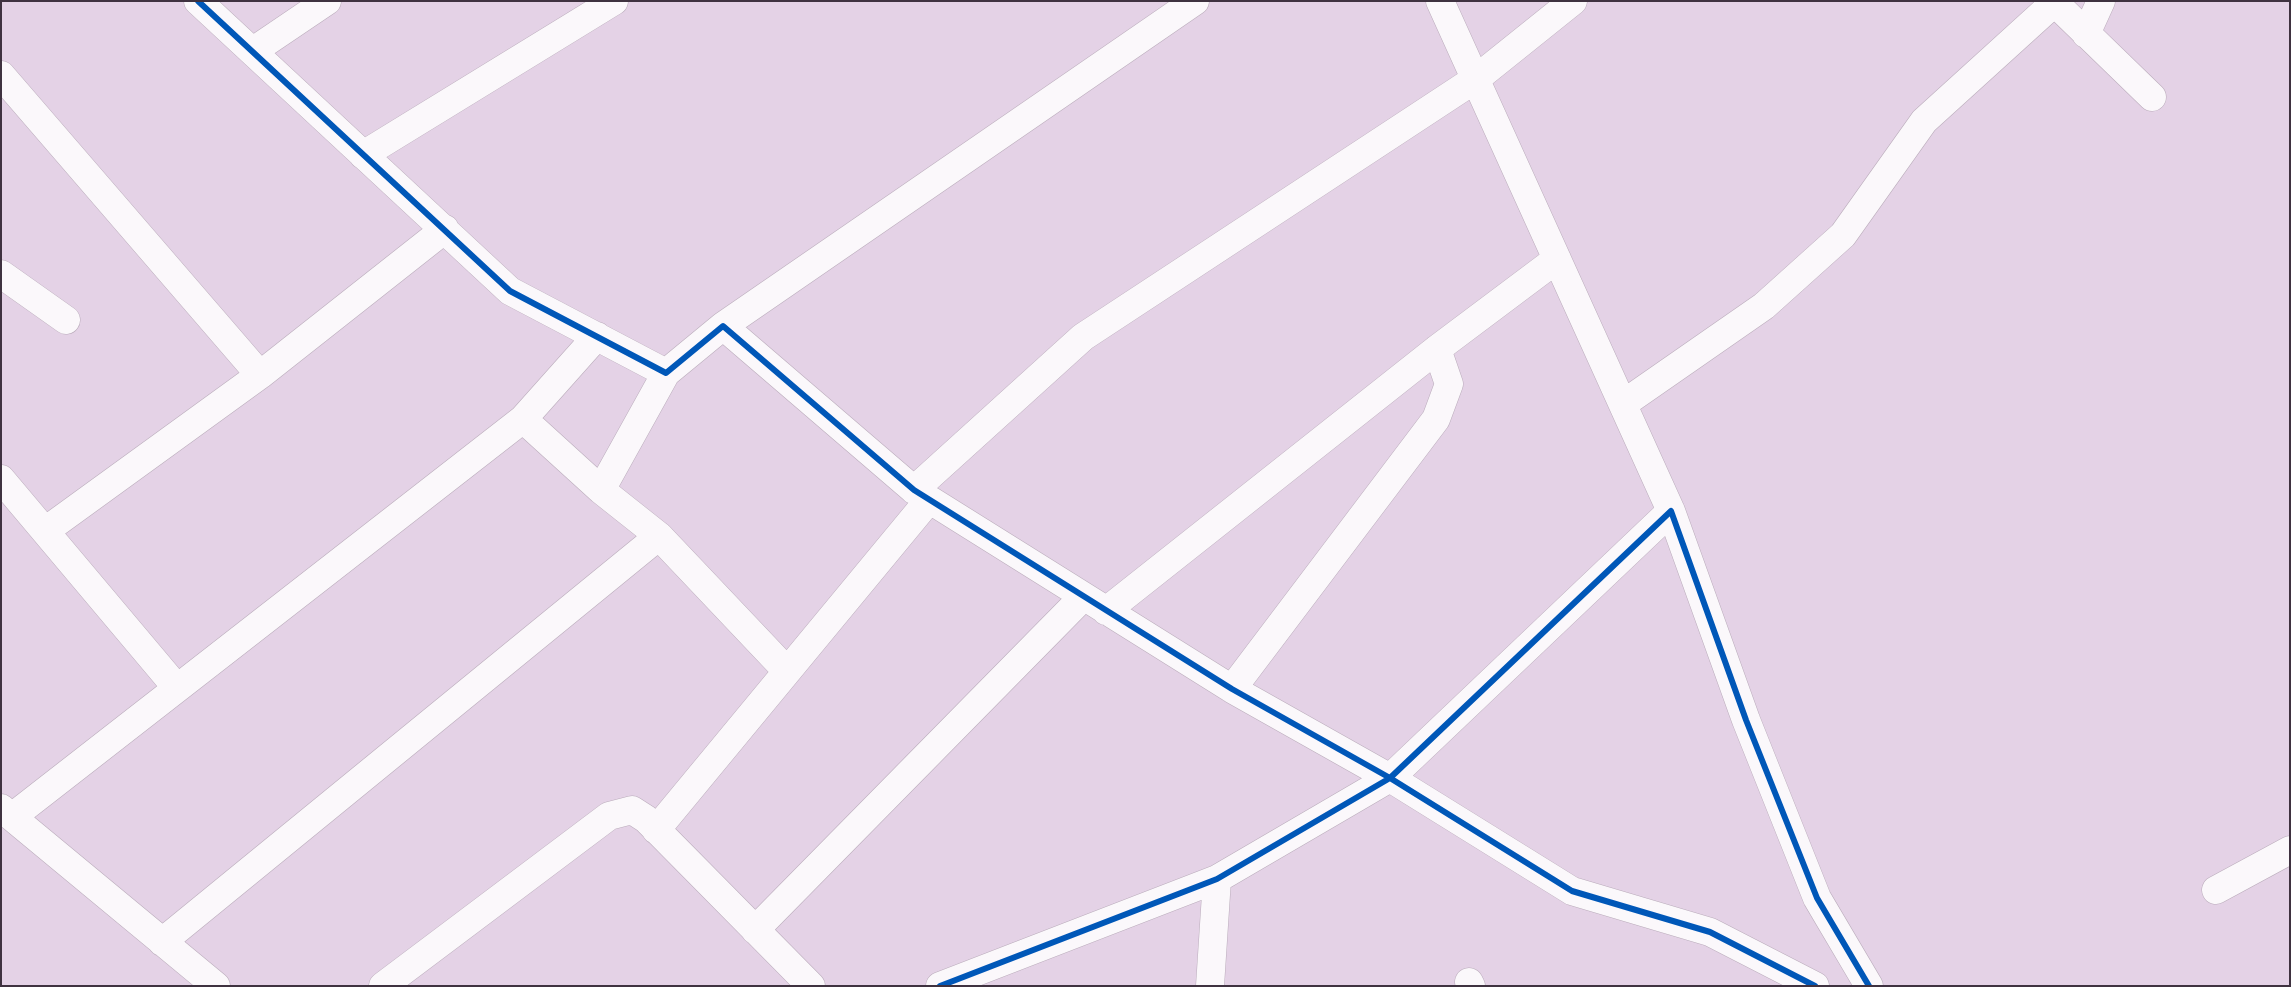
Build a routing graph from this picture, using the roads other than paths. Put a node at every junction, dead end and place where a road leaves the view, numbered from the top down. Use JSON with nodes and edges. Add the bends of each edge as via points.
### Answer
{"nodes":[{"id":1,"x":198,"y":1,"type":"edge"},
{"id":2,"x":327,"y":1,"type":"edge"},
{"id":3,"x":614,"y":1,"type":"edge"},
{"id":4,"x":1195,"y":1,"type":"edge"},
{"id":5,"x":1440,"y":1,"type":"edge"},
{"id":6,"x":1573,"y":1,"type":"edge"},
{"id":7,"x":2101,"y":1,"type":"edge"},
{"id":8,"x":2053,"y":2,"type":"edge"},
{"id":9,"x":2086,"y":34,"type":"junction"},
{"id":10,"x":253,"y":51,"type":"junction"},
{"id":11,"x":1,"y":75,"type":"edge"},
{"id":12,"x":1477,"y":78,"type":"junction"},
{"id":13,"x":2152,"y":97,"type":"dead end"},
{"id":14,"x":363,"y":154,"type":"junction"},
{"id":15,"x":445,"y":229,"type":"junction"},
{"id":16,"x":1557,"y":258,"type":"junction"},
{"id":17,"x":1,"y":274,"type":"edge"},
{"id":18,"x":66,"y":320,"type":"dead end"},
{"id":19,"x":723,"y":326,"type":"junction"},
{"id":20,"x":596,"y":336,"type":"junction"},
{"id":21,"x":1437,"y":349,"type":"junction"},
{"id":22,"x":666,"y":373,"type":"junction"},
{"id":23,"x":260,"y":375,"type":"junction"},
{"id":24,"x":1623,"y":404,"type":"junction"},
{"id":25,"x":524,"y":419,"type":"junction"},
{"id":26,"x":1,"y":478,"type":"edge"},
{"id":27,"x":601,"y":490,"type":"junction"},
{"id":28,"x":921,"y":496,"type":"junction"},
{"id":29,"x":1671,"y":511,"type":"junction"},
{"id":30,"x":45,"y":531,"type":"junction"},
{"id":31,"x":659,"y":536,"type":"junction"},
{"id":32,"x":1083,"y":597,"type":"junction"},
{"id":33,"x":1106,"y":612,"type":"junction"},
{"id":34,"x":787,"y":671,"type":"junction"},
{"id":35,"x":177,"y":688,"type":"junction"},
{"id":36,"x":1232,"y":688,"type":"junction"},
{"id":37,"x":1390,"y":778,"type":"junction"},
{"id":38,"x":6,"y":813,"type":"edge"},
{"id":39,"x":656,"y":830,"type":"junction"},
{"id":40,"x":2290,"y":850,"type":"edge"},
{"id":41,"x":1218,"y":879,"type":"junction"},
{"id":42,"x":2216,"y":890,"type":"dead end"},
{"id":43,"x":755,"y":930,"type":"junction"},
{"id":44,"x":162,"y":942,"type":"junction"},
{"id":45,"x":216,"y":986,"type":"edge"},
{"id":46,"x":383,"y":986,"type":"edge"},
{"id":47,"x":811,"y":986,"type":"edge"},
{"id":48,"x":940,"y":986,"type":"edge"},
{"id":49,"x":1210,"y":986,"type":"edge"},
{"id":50,"x":1816,"y":986,"type":"edge"},
{"id":51,"x":1869,"y":986,"type":"edge"}],
"edges":[{"from":1,"to":10,"type":"street"},
{"from":2,"to":10,"type":"street"},
{"from":3,"to":14,"type":"street"},
{"from":4,"to":19,"type":"street"},
{"from":5,"to":12,"type":"street"},
{"from":6,"to":12,"type":"street"},
{"from":7,"to":9,"type":"street"},
{"from":8,"to":9,"type":"street"},
{"from":8,"to":24,"type":"street","via":[[1924,121],[1843,235],[1764,306]]},
{"from":9,"to":13,"type":"street"},
{"from":10,"to":14,"type":"street"},
{"from":11,"to":23,"type":"street"},
{"from":12,"to":16,"type":"street"},
{"from":12,"to":28,"type":"street","via":[[1082,337]]},
{"from":14,"to":15,"type":"street"},
{"from":15,"to":20,"type":"street","via":[[510,290]]},
{"from":15,"to":23,"type":"street"},
{"from":16,"to":21,"type":"street"},
{"from":16,"to":24,"type":"street"},
{"from":17,"to":18,"type":"street"},
{"from":19,"to":22,"type":"street"},
{"from":19,"to":28,"type":"street"},
{"from":20,"to":22,"type":"street"},
{"from":20,"to":25,"type":"street"},
{"from":21,"to":33,"type":"street"},
{"from":21,"to":36,"type":"street","via":[[1449,384],[1436,419]]},
{"from":22,"to":27,"type":"street"},
{"from":23,"to":30,"type":"street"},
{"from":24,"to":29,"type":"street"},
{"from":25,"to":27,"type":"street"},
{"from":25,"to":35,"type":"street"},
{"from":26,"to":30,"type":"street"},
{"from":27,"to":31,"type":"street"},
{"from":28,"to":32,"type":"street"},
{"from":28,"to":34,"type":"street"},
{"from":29,"to":37,"type":"street"},
{"from":29,"to":51,"type":"street","via":[[1746,720],[1816,898]]},
{"from":30,"to":35,"type":"street"},
{"from":31,"to":34,"type":"street"},
{"from":31,"to":44,"type":"street"},
{"from":32,"to":33,"type":"street"},
{"from":32,"to":43,"type":"street"},
{"from":33,"to":36,"type":"street"},
{"from":34,"to":39,"type":"street"},
{"from":35,"to":38,"type":"street"},
{"from":36,"to":37,"type":"street"},
{"from":37,"to":41,"type":"street"},
{"from":37,"to":50,"type":"street","via":[[1572,892],[1710,932]]},
{"from":38,"to":44,"type":"street"},
{"from":39,"to":43,"type":"street"},
{"from":39,"to":46,"type":"street","via":[[632,810],[609,816]]},
{"from":40,"to":42,"type":"street"},
{"from":41,"to":48,"type":"street"},
{"from":41,"to":49,"type":"street"},
{"from":43,"to":47,"type":"street"},
{"from":44,"to":45,"type":"street"}]}
